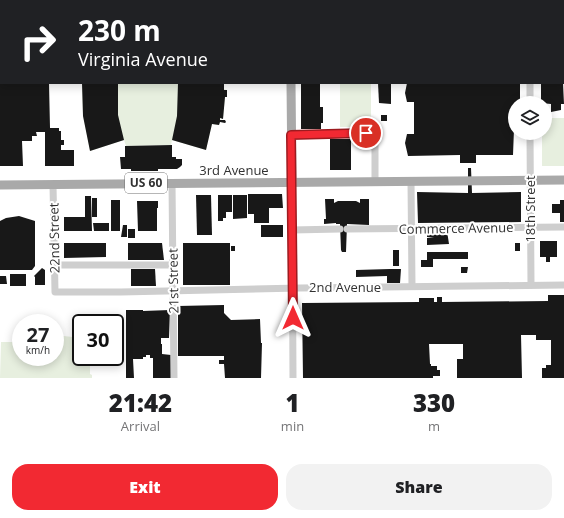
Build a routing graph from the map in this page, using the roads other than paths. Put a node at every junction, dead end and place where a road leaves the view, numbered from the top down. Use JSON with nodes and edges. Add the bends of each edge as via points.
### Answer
{"nodes":[{"id":1,"x":291,"y":84,"type":"edge"},
{"id":2,"x":530,"y":84,"type":"edge"},
{"id":3,"x":530,"y":96,"type":"edge"},
{"id":4,"x":291,"y":135,"type":"junction"},
{"id":5,"x":530,"y":140,"type":"edge"},
{"id":6,"x":530,"y":180,"type":"junction"},
{"id":7,"x":564,"y":180,"type":"edge"},
{"id":8,"x":375,"y":181,"type":"junction"},
{"id":9,"x":411,"y":181,"type":"junction"},
{"id":10,"x":292,"y":182,"type":"junction"},
{"id":11,"x":172,"y":183,"type":"junction"},
{"id":12,"x":53,"y":184,"type":"junction"},
{"id":13,"x":0,"y":185,"type":"edge"},
{"id":14,"x":530,"y":227,"type":"junction"},
{"id":15,"x":564,"y":227,"type":"edge"},
{"id":16,"x":412,"y":229,"type":"junction"},
{"id":17,"x":292,"y":230,"type":"junction"},
{"id":18,"x":172,"y":264,"type":"junction"},
{"id":19,"x":54,"y":265,"type":"junction"},
{"id":20,"x":564,"y":285,"type":"edge"},
{"id":21,"x":412,"y":286,"type":"junction"},
{"id":22,"x":531,"y":286,"type":"junction"},
{"id":23,"x":293,"y":288,"type":"junction"},
{"id":24,"x":172,"y":291,"type":"junction"},
{"id":25,"x":55,"y":292,"type":"joint"},
{"id":26,"x":174,"y":378,"type":"edge"},
{"id":27,"x":293,"y":378,"type":"edge"}],
"edges":[{"from":1,"to":4,"type":"main road"},
{"from":2,"to":3,"type":"street"},
{"from":4,"to":8,"type":"street","via":[[370,134],[375,142]]},
{"from":4,"to":10,"type":"main road"},
{"from":5,"to":6,"type":"street","name":"18th Street"},
{"from":6,"to":7,"type":"main road","name":"3rd Avenue","number":"US 60"},
{"from":6,"to":9,"type":"main road","name":"3rd Avenue","number":"US 60"},
{"from":6,"to":14,"type":"street","name":"18th Street"},
{"from":8,"to":9,"type":"main road","name":"3rd Avenue","number":"US 60"},
{"from":8,"to":10,"type":"main road","name":"3rd Avenue","number":"US 60"},
{"from":9,"to":16,"type":"street"},
{"from":10,"to":11,"type":"main road","name":"3rd Avenue","number":"US 60"},
{"from":10,"to":17,"type":"street"},
{"from":11,"to":12,"type":"main road","name":"3rd Avenue","number":"US 60"},
{"from":11,"to":18,"type":"street","name":"21st Street"},
{"from":12,"to":13,"type":"main road","name":"3rd Avenue","number":"US 60"},
{"from":12,"to":19,"type":"street","name":"22nd Street"},
{"from":14,"to":15,"type":"street","name":"Commerce Avenue"},
{"from":14,"to":16,"type":"street","name":"Commerce Avenue"},
{"from":14,"to":22,"type":"street","name":"18th Street"},
{"from":16,"to":17,"type":"street","name":"Commerce Avenue"},
{"from":16,"to":21,"type":"street"},
{"from":17,"to":23,"type":"street"},
{"from":18,"to":19,"type":"street"},
{"from":18,"to":24,"type":"street","name":"21st Street"},
{"from":19,"to":25,"type":"street","name":"22nd Street"},
{"from":20,"to":22,"type":"street","name":"2nd Avenue"},
{"from":21,"to":22,"type":"street","name":"2nd Avenue"},
{"from":21,"to":23,"type":"street","name":"2nd Avenue"},
{"from":23,"to":24,"type":"street","name":"2nd Avenue"},
{"from":23,"to":27,"type":"street"},
{"from":24,"to":25,"type":"street","name":"2nd Avenue"},
{"from":24,"to":26,"type":"street","name":"21st Street"}]}
